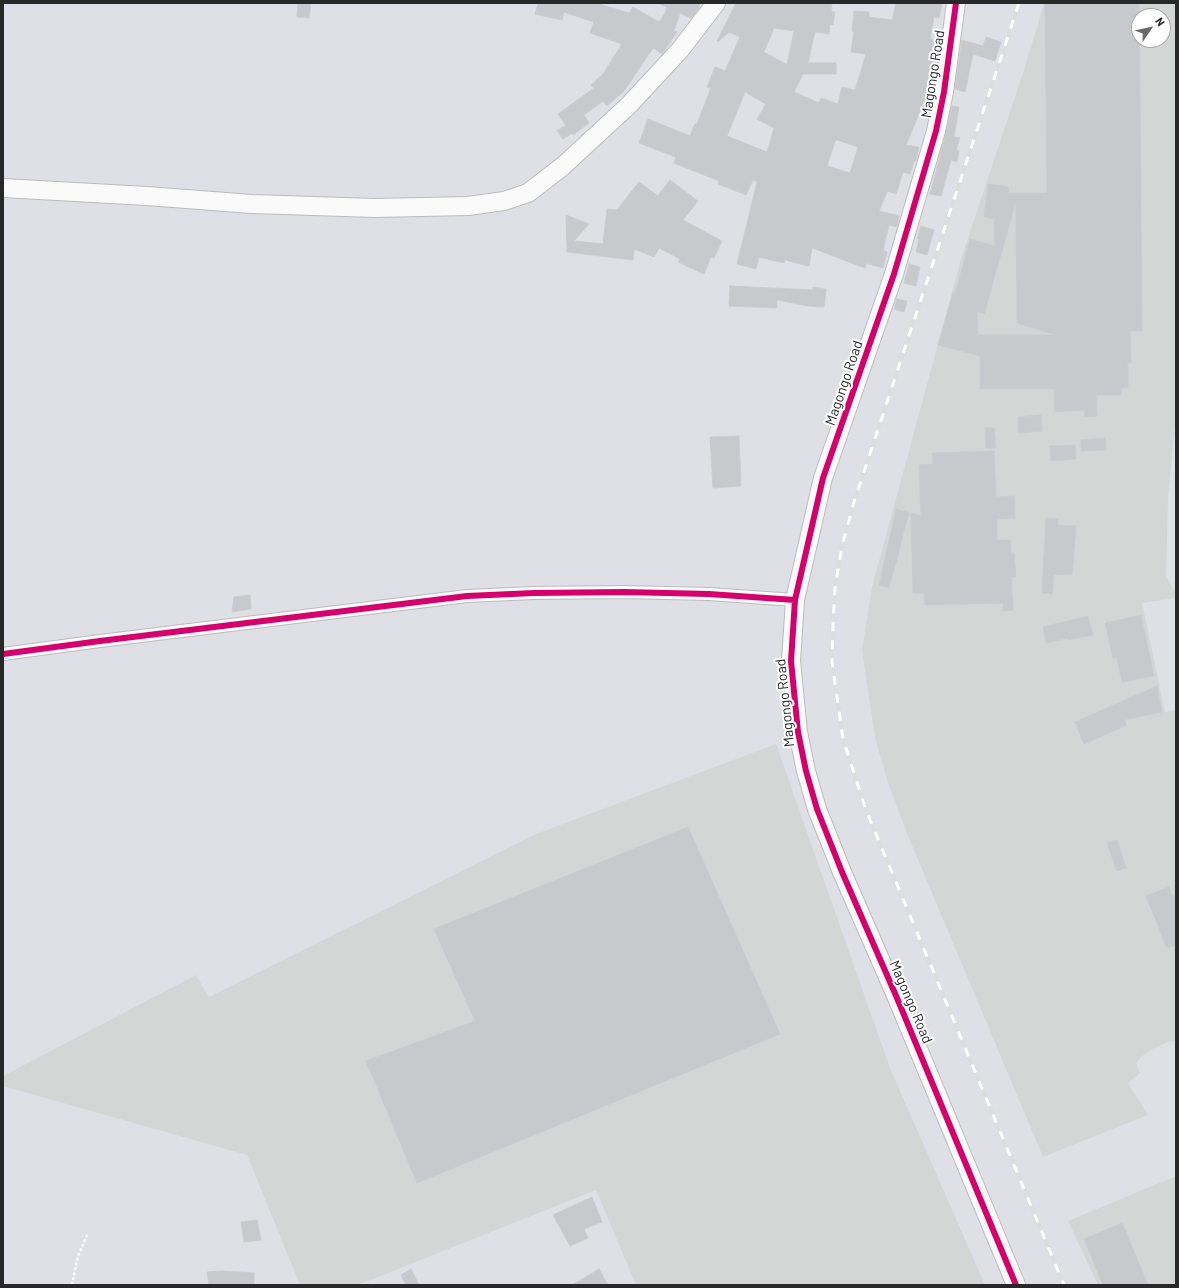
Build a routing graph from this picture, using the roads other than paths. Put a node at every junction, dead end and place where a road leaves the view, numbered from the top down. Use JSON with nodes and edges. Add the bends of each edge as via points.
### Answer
{"nodes":[{"id":1,"x":716,"y":3,"type":"edge"},
{"id":2,"x":956,"y":3,"type":"edge"},
{"id":3,"x":3,"y":188,"type":"edge"},
{"id":4,"x":795,"y":600,"type":"junction"},
{"id":5,"x":3,"y":654,"type":"edge"},
{"id":6,"x":1016,"y":1285,"type":"edge"}],
"edges":[{"from":1,"to":3,"type":"street","via":[[680,50],[618,116],[563,166],[528,193],[504,201],[468,206],[375,208],[252,204]]},
{"from":2,"to":4,"type":"street","name":"Magongo Road","via":[[936,131],[894,274],[823,478]]},
{"from":4,"to":5,"type":"street","via":[[624,592],[467,596]]},
{"from":4,"to":6,"type":"street","name":"Magongo Road","via":[[791,661],[798,732],[817,809]]}]}
